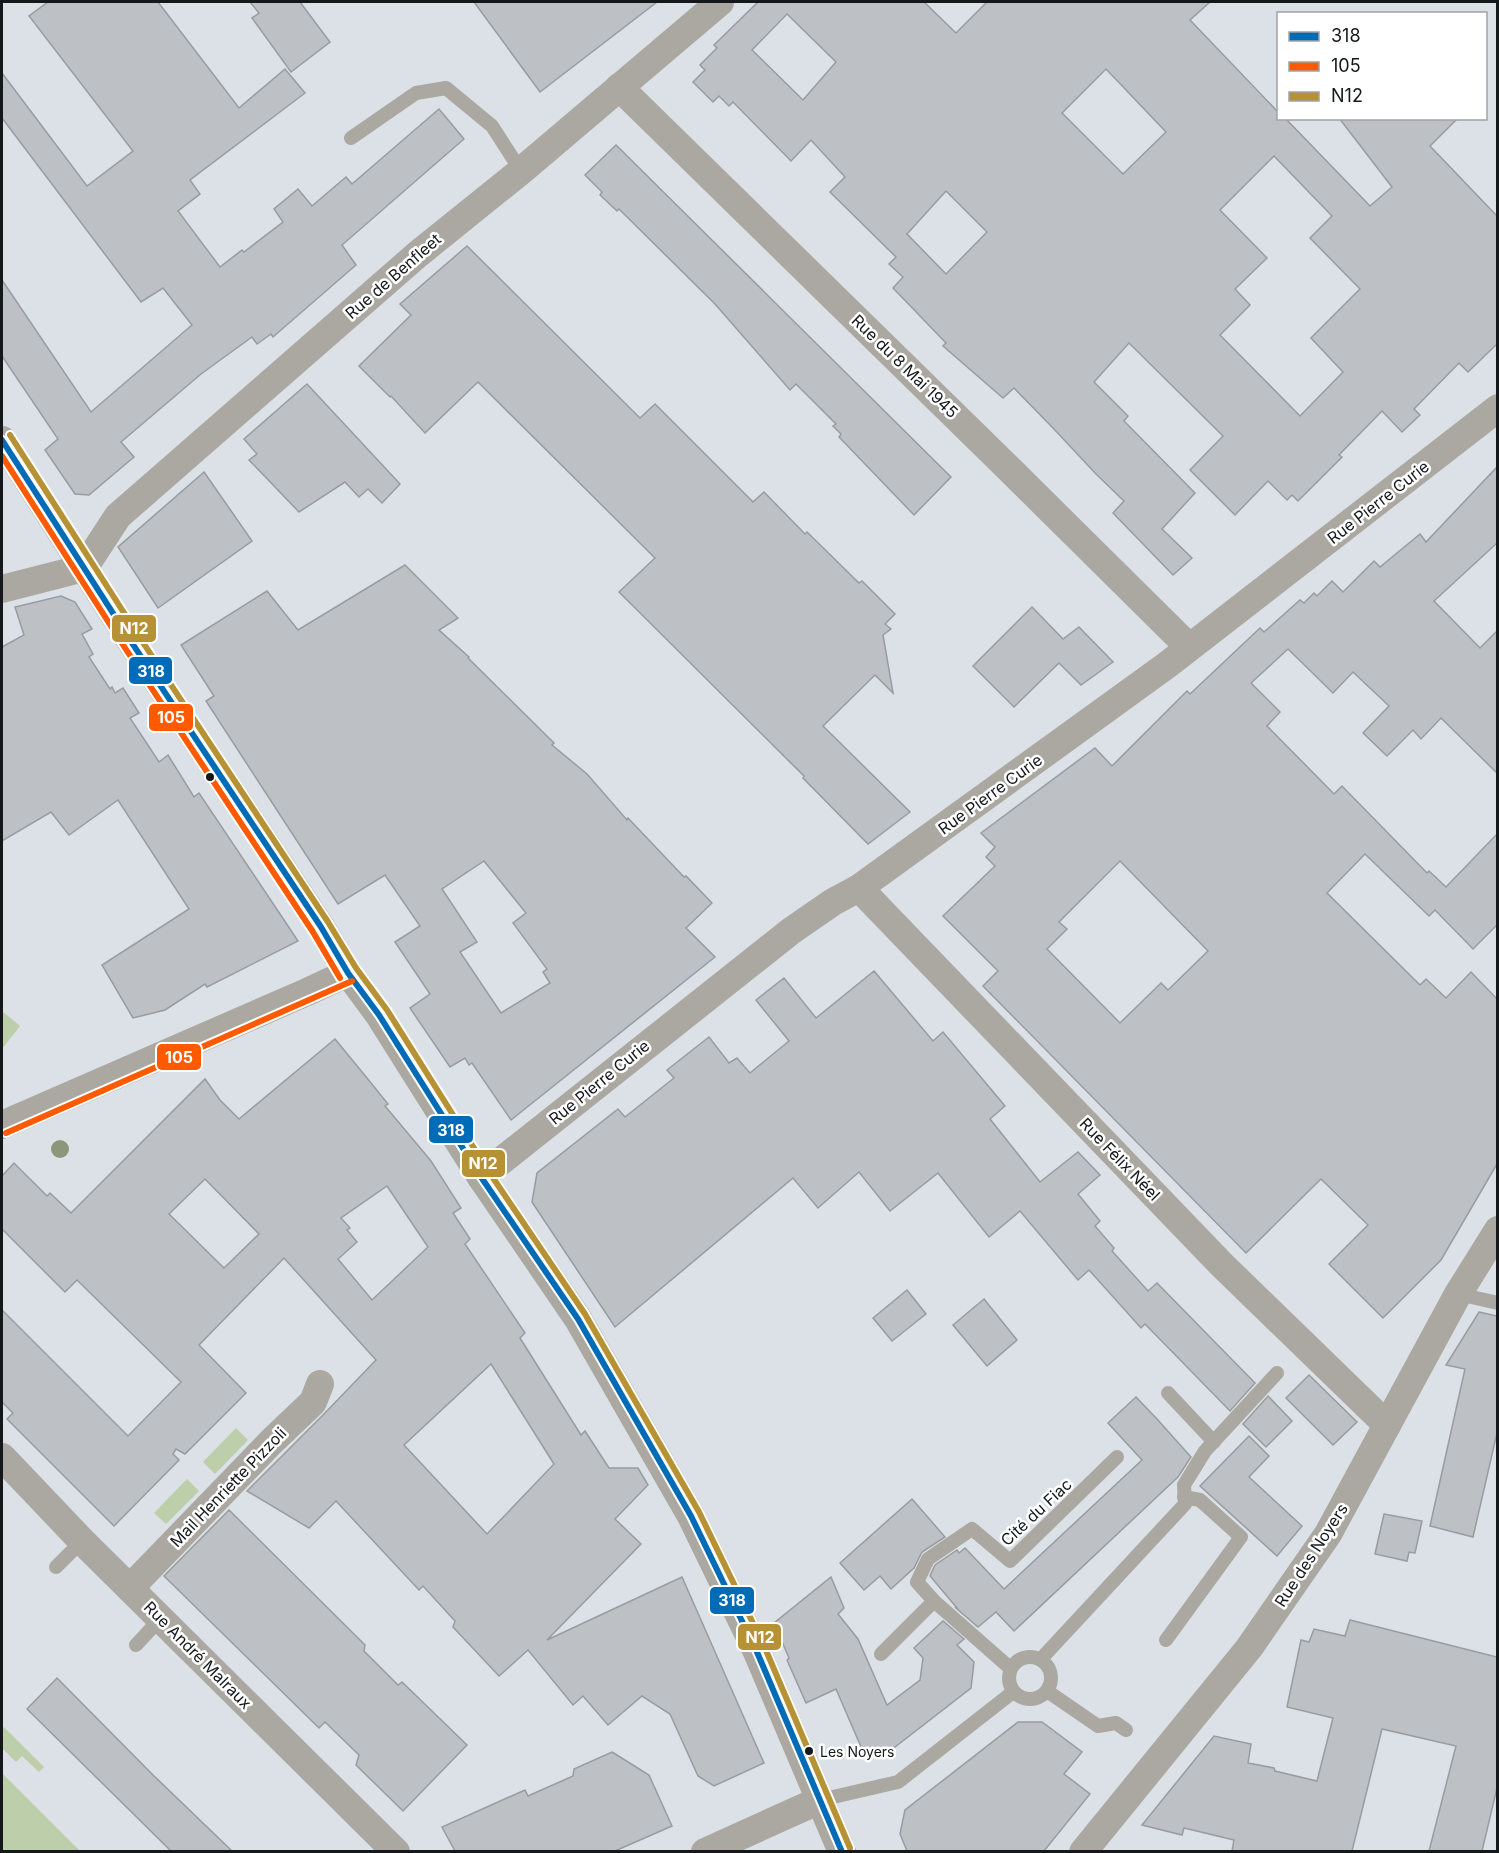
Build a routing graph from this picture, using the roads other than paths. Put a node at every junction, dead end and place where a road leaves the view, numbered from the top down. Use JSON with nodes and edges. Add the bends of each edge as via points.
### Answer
{"nodes":[{"id":1,"x":706,"y":6,"type":"edge"},
{"id":2,"x":619,"y":87,"type":"junction"},
{"id":3,"x":351,"y":138,"type":"dead end"},
{"id":4,"x":521,"y":171,"type":"junction"},
{"id":5,"x":1497,"y":408,"type":"edge"},
{"id":6,"x":2,"y":440,"type":"edge"},
{"id":7,"x":84,"y":568,"type":"junction"},
{"id":8,"x":2,"y":589,"type":"edge"},
{"id":9,"x":1189,"y":648,"type":"junction"},
{"id":10,"x":859,"y":888,"type":"junction"},
{"id":11,"x":348,"y":973,"type":"junction"},
{"id":12,"x":2,"y":1125,"type":"edge"},
{"id":13,"x":481,"y":1177,"type":"junction"},
{"id":14,"x":1497,"y":1230,"type":"edge"},
{"id":15,"x":1458,"y":1294,"type":"junction"},
{"id":16,"x":1497,"y":1303,"type":"edge"},
{"id":17,"x":1277,"y":1374,"type":"dead end"},
{"id":18,"x":320,"y":1384,"type":"dead end"},
{"id":19,"x":1168,"y":1393,"type":"dead end"},
{"id":20,"x":1387,"y":1425,"type":"junction"},
{"id":21,"x":1214,"y":1442,"type":"junction"},
{"id":22,"x":2,"y":1457,"type":"edge"},
{"id":23,"x":1117,"y":1457,"type":"dead end"},
{"id":24,"x":1184,"y":1497,"type":"junction"},
{"id":25,"x":82,"y":1541,"type":"junction"},
{"id":26,"x":56,"y":1567,"type":"dead end"},
{"id":27,"x":130,"y":1588,"type":"junction"},
{"id":28,"x":934,"y":1601,"type":"junction"},
{"id":29,"x":160,"y":1618,"type":"junction"},
{"id":30,"x":1166,"y":1640,"type":"dead end"},
{"id":31,"x":136,"y":1645,"type":"dead end"},
{"id":32,"x":882,"y":1654,"type":"dead end"},
{"id":33,"x":1041,"y":1659,"type":"junction"},
{"id":34,"x":1010,"y":1668,"type":"junction"},
{"id":35,"x":1047,"y":1691,"type":"junction"},
{"id":36,"x":1013,"y":1692,"type":"junction"},
{"id":37,"x":1126,"y":1730,"type":"dead end"},
{"id":38,"x":820,"y":1800,"type":"junction"},
{"id":39,"x":396,"y":1851,"type":"edge"},
{"id":40,"x":705,"y":1851,"type":"edge"},
{"id":41,"x":842,"y":1851,"type":"edge"},
{"id":42,"x":1083,"y":1851,"type":"edge"}],
"edges":[{"from":1,"to":2,"type":"street","name":"Rue de Benfleet"},
{"from":2,"to":4,"type":"street","name":"Rue de Benfleet"},
{"from":2,"to":9,"type":"street","name":"Rue du 8 Mai 1945"},
{"from":3,"to":4,"type":"lane","via":[[416,93],[446,88],[492,126]]},
{"from":4,"to":7,"type":"street","name":"Rue de Benfleet","via":[[418,254],[118,516]]},
{"from":5,"to":9,"type":"street","name":"Rue Pierre Curie"},
{"from":6,"to":7,"type":"street"},
{"from":7,"to":8,"type":"street"},
{"from":7,"to":11,"type":"street"},
{"from":9,"to":10,"type":"street","name":"Rue Pierre Curie"},
{"from":10,"to":13,"type":"street","name":"Rue Pierre Curie","via":[[791,931]]},
{"from":10,"to":20,"type":"street","name":"Rue Félix Néel","via":[[1222,1265]]},
{"from":11,"to":12,"type":"street"},
{"from":11,"to":13,"type":"street","via":[[379,1015]]},
{"from":13,"to":38,"type":"street","via":[[578,1319],[703,1538]]},
{"from":14,"to":15,"type":"street","name":"Rue des Noyers"},
{"from":15,"to":16,"type":"lane"},
{"from":15,"to":20,"type":"street","name":"Rue des Noyers"},
{"from":17,"to":21,"type":"lane"},
{"from":18,"to":27,"type":"street","name":"Mail Henriette Pizzoli","via":[[313,1402]]},
{"from":19,"to":21,"type":"lane"},
{"from":20,"to":42,"type":"street","name":"Rue des Noyers","via":[[1328,1534],[1249,1648]]},
{"from":21,"to":24,"type":"lane","via":[[1184,1485]]},
{"from":22,"to":25,"type":"street","name":"Rue André Malraux"},
{"from":23,"to":28,"type":"lane","name":"Cité du Fiac","via":[[1010,1561],[972,1529],[928,1559],[917,1582]]},
{"from":24,"to":30,"type":"lane","via":[[1200,1500],[1241,1536]]},
{"from":24,"to":33,"type":"lane","via":[[1185,1504]]},
{"from":25,"to":26,"type":"lane"},
{"from":25,"to":27,"type":"street","name":"Rue André Malraux"},
{"from":27,"to":29,"type":"street","name":"Rue André Malraux"},
{"from":28,"to":32,"type":"lane"},
{"from":28,"to":34,"type":"lane","name":"Cité du Fiac"},
{"from":29,"to":31,"type":"lane"},
{"from":29,"to":39,"type":"street","name":"Rue André Malraux"},
{"from":33,"to":34,"type":"lane","via":[[1018,1659]]},
{"from":33,"to":35,"type":"lane","via":[[1049,1668],[1051,1680]]},
{"from":34,"to":36,"type":"lane","via":[[1008,1680]]},
{"from":35,"to":36,"type":"lane","via":[[1036,1698],[1023,1699]]},
{"from":35,"to":37,"type":"lane","via":[[1098,1726],[1116,1723]]},
{"from":36,"to":38,"type":"lane","via":[[898,1782]]},
{"from":38,"to":40,"type":"street"},
{"from":38,"to":41,"type":"street"}]}
